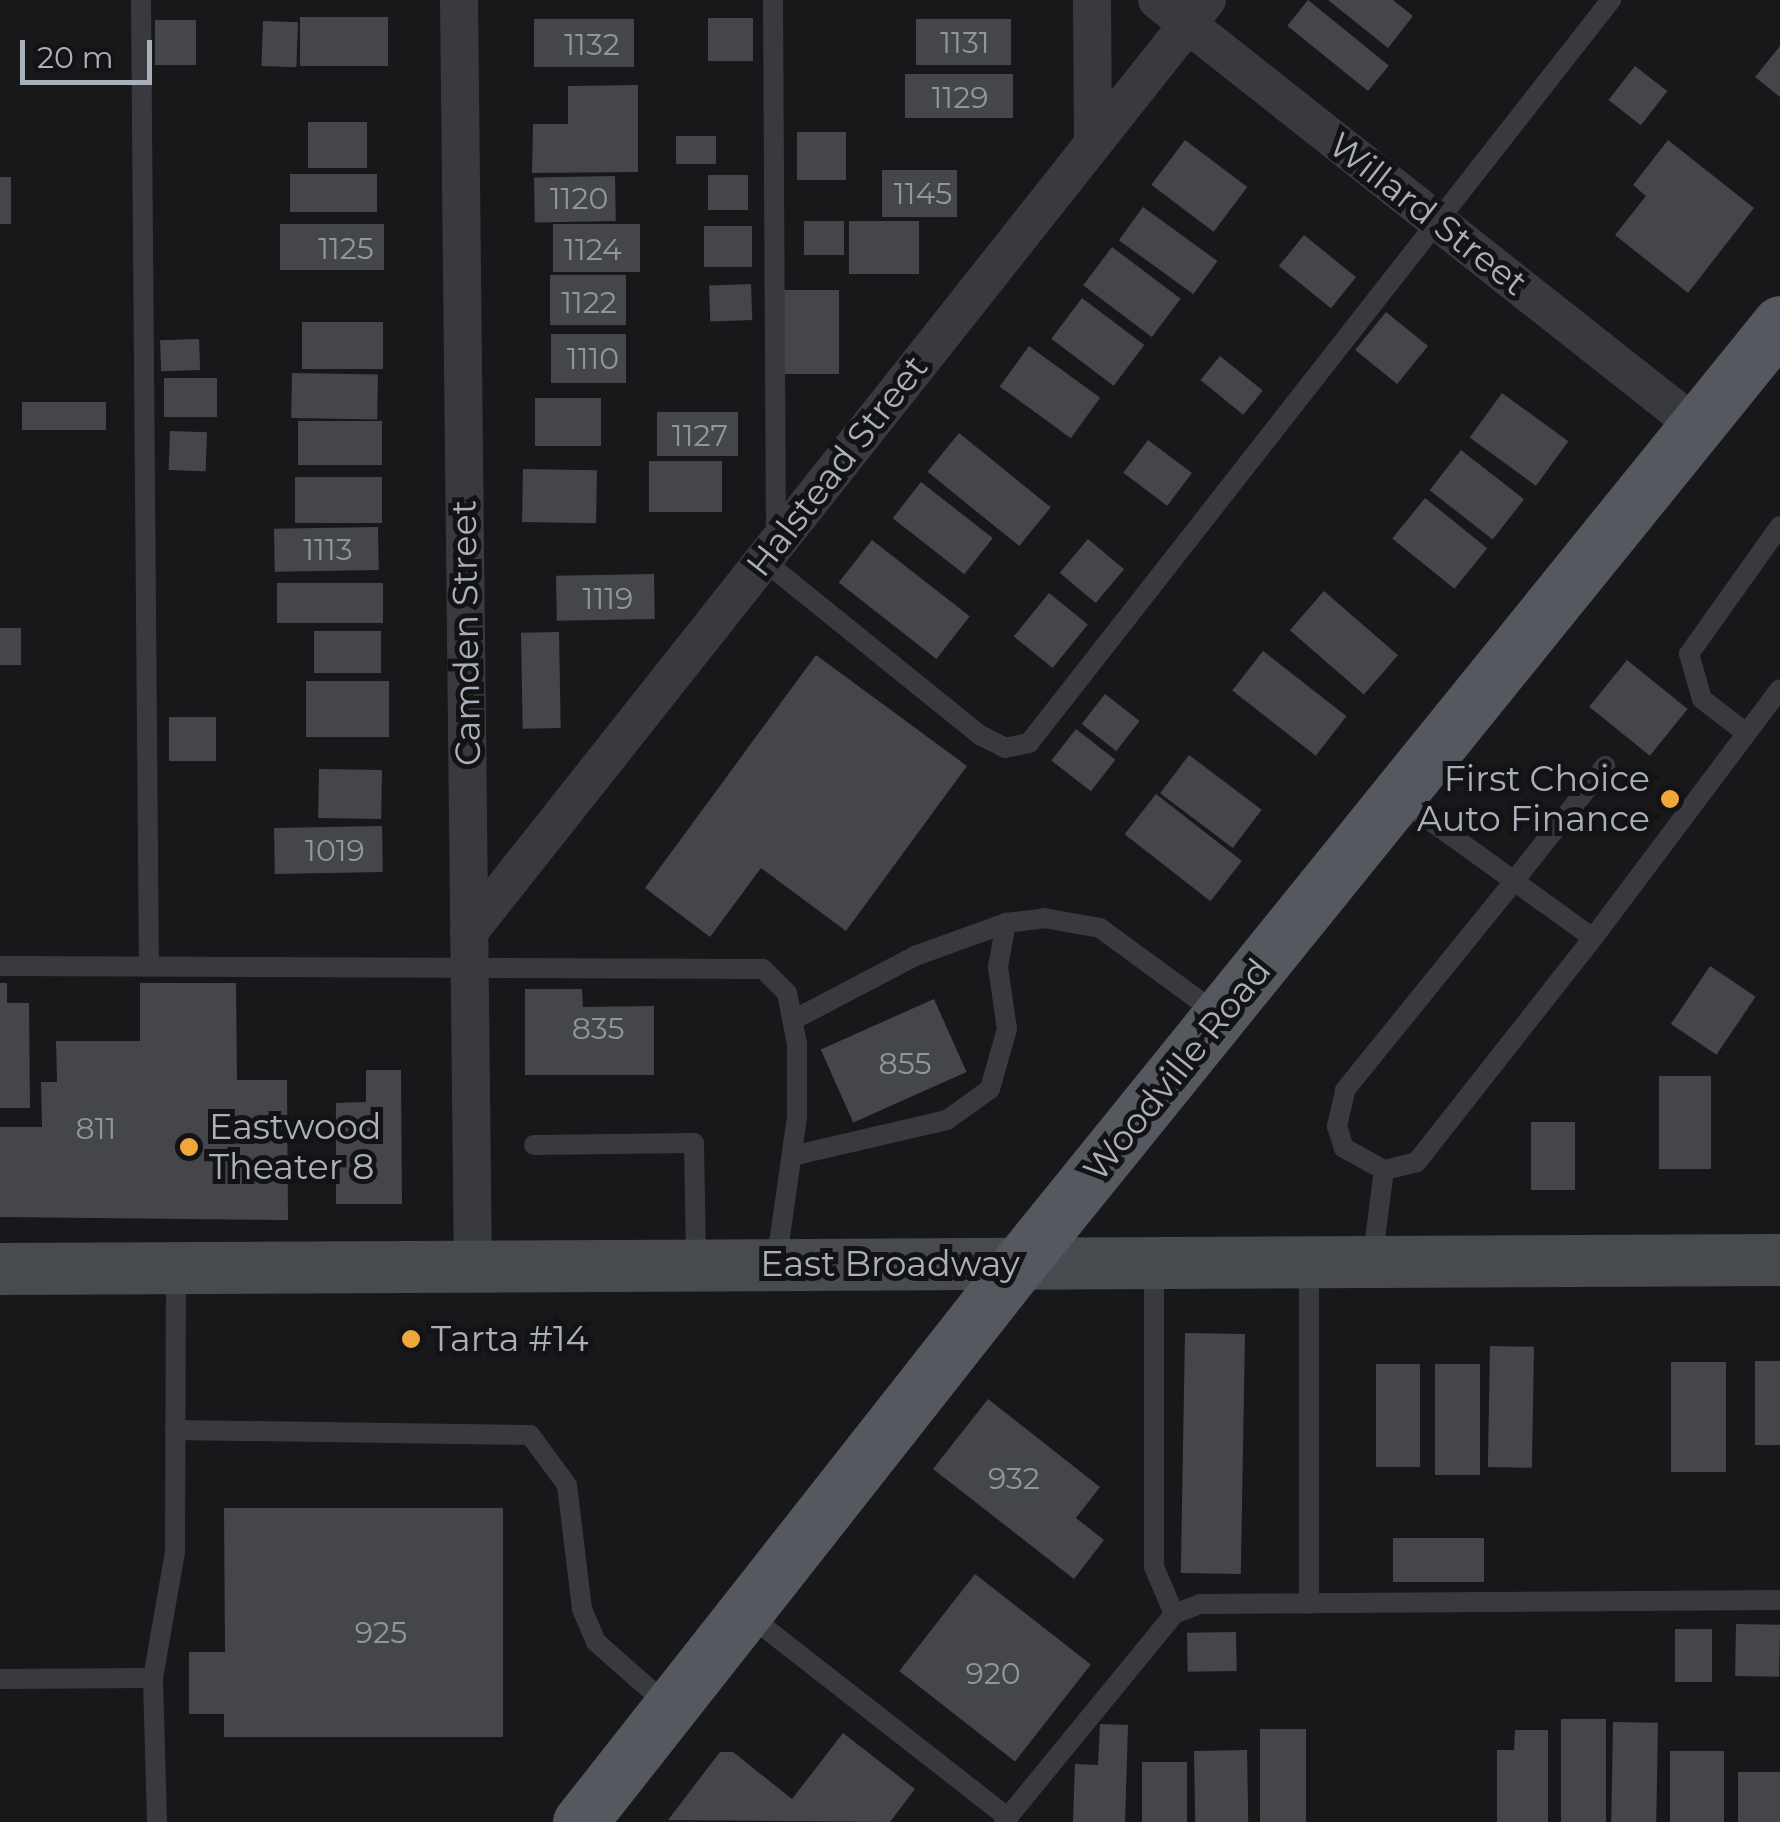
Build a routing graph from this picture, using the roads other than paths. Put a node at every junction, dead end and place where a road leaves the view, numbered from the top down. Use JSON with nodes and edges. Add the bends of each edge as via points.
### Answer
{"nodes":[{"id":1,"x":141,"y":0,"type":"edge"},
{"id":2,"x":459,"y":0,"type":"edge"},
{"id":3,"x":773,"y":0,"type":"edge"},
{"id":4,"x":1092,"y":0,"type":"edge"},
{"id":5,"x":1157,"y":0,"type":"edge"},
{"id":6,"x":1611,"y":0,"type":"edge"},
{"id":7,"x":1197,"y":12,"type":"edge"},
{"id":8,"x":1093,"y":142,"type":"junction"},
{"id":9,"x":1436,"y":221,"type":"junction"},
{"id":10,"x":1780,"y":323,"type":"edge"},
{"id":11,"x":1699,"y":428,"type":"junction"},
{"id":12,"x":1780,"y":526,"type":"edge"},
{"id":13,"x":770,"y":552,"type":"junction"},
{"id":14,"x":1780,"y":689,"type":"edge"},
{"id":15,"x":1746,"y":733,"type":"junction"},
{"id":16,"x":1605,"y":766,"type":"dead end"},
{"id":17,"x":1398,"y":798,"type":"junction"},
{"id":18,"x":1514,"y":881,"type":"junction"},
{"id":19,"x":1006,"y":923,"type":"junction"},
{"id":20,"x":1592,"y":938,"type":"junction"},
{"id":21,"x":469,"y":947,"type":"junction"},
{"id":22,"x":149,"y":965,"type":"junction"},
{"id":23,"x":0,"y":966,"type":"edge"},
{"id":24,"x":1221,"y":1016,"type":"junction"},
{"id":25,"x":795,"y":1019,"type":"junction"},
{"id":26,"x":534,"y":1145,"type":"dead end"},
{"id":27,"x":792,"y":1156,"type":"junction"},
{"id":28,"x":1384,"y":1170,"type":"junction"},
{"id":29,"x":1780,"y":1260,"type":"edge"},
{"id":30,"x":1309,"y":1262,"type":"junction"},
{"id":31,"x":1372,"y":1262,"type":"junction"},
{"id":32,"x":1154,"y":1263,"type":"junction"},
{"id":33,"x":1020,"y":1264,"type":"junction"},
{"id":34,"x":696,"y":1265,"type":"junction"},
{"id":35,"x":776,"y":1265,"type":"junction"},
{"id":36,"x":473,"y":1266,"type":"junction"},
{"id":37,"x":0,"y":1268,"type":"edge"},
{"id":38,"x":176,"y":1268,"type":"junction"},
{"id":39,"x":175,"y":1430,"type":"junction"},
{"id":40,"x":1780,"y":1600,"type":"edge"},
{"id":41,"x":1309,"y":1604,"type":"junction"},
{"id":42,"x":745,"y":1612,"type":"junction"},
{"id":43,"x":1174,"y":1614,"type":"junction"},
{"id":44,"x":153,"y":1678,"type":"junction"},
{"id":45,"x":0,"y":1679,"type":"edge"},
{"id":46,"x":671,"y":1708,"type":"junction"},
{"id":47,"x":1006,"y":1820,"type":"edge"},
{"id":48,"x":158,"y":1822,"type":"edge"},
{"id":49,"x":580,"y":1822,"type":"edge"}],
"edges":[{"from":1,"to":22,"type":"lane"},
{"from":2,"to":21,"type":"street","name":"Camden Street"},
{"from":3,"to":13,"type":"lane"},
{"from":4,"to":8,"type":"street"},
{"from":5,"to":7,"type":"street","name":"Willard Street"},
{"from":6,"to":9,"type":"lane"},
{"from":7,"to":8,"type":"street","name":"Halstead Street"},
{"from":7,"to":9,"type":"street","name":"Willard Street"},
{"from":8,"to":13,"type":"street","name":"Halstead Street"},
{"from":9,"to":11,"type":"street","name":"Willard Street"},
{"from":9,"to":13,"type":"lane","via":[[1028,744],[1005,748],[980,735]]},
{"from":10,"to":11,"type":"main road","name":"Woodville Road"},
{"from":11,"to":17,"type":"main road","name":"Woodville Road"},
{"from":12,"to":15,"type":"lane","via":[[1689,654],[1702,699]]},
{"from":13,"to":21,"type":"street","name":"Halstead Street"},
{"from":14,"to":15,"type":"lane"},
{"from":15,"to":20,"type":"lane"},
{"from":16,"to":18,"type":"lane"},
{"from":17,"to":18,"type":"lane"},
{"from":17,"to":24,"type":"main road","name":"Woodville Road"},
{"from":18,"to":20,"type":"lane"},
{"from":18,"to":28,"type":"lane","via":[[1344,1090],[1337,1126],[1344,1148]]},
{"from":19,"to":24,"type":"lane","via":[[1044,918],[1100,928]]},
{"from":19,"to":25,"type":"lane","via":[[914,956]]},
{"from":19,"to":27,"type":"lane","via":[[998,967],[1008,1029],[990,1089],[947,1120]]},
{"from":20,"to":28,"type":"lane","via":[[1417,1162]]},
{"from":21,"to":22,"type":"lane"},
{"from":21,"to":25,"type":"lane","via":[[763,969],[787,994]]},
{"from":21,"to":36,"type":"street","name":"Camden Street"},
{"from":22,"to":23,"type":"lane"},
{"from":24,"to":33,"type":"main road","name":"Woodville Road"},
{"from":25,"to":27,"type":"lane"},
{"from":26,"to":34,"type":"lane","via":[[694,1143]]},
{"from":27,"to":35,"type":"lane"},
{"from":28,"to":31,"type":"lane"},
{"from":29,"to":31,"type":"street","name":"East Broadway"},
{"from":30,"to":31,"type":"street","name":"East Broadway"},
{"from":30,"to":32,"type":"street","name":"East Broadway"},
{"from":30,"to":41,"type":"lane"},
{"from":32,"to":33,"type":"street","name":"East Broadway"},
{"from":32,"to":43,"type":"lane","via":[[1154,1567]]},
{"from":33,"to":35,"type":"street","name":"East Broadway"},
{"from":33,"to":42,"type":"main road","name":"Woodville Road"},
{"from":34,"to":35,"type":"street","name":"East Broadway"},
{"from":34,"to":36,"type":"street","name":"East Broadway"},
{"from":36,"to":38,"type":"street","name":"East Broadway"},
{"from":37,"to":38,"type":"street","name":"East Broadway"},
{"from":38,"to":39,"type":"lane"},
{"from":39,"to":44,"type":"lane","via":[[174,1552]]},
{"from":39,"to":46,"type":"lane","via":[[530,1435],[567,1486],[582,1609],[596,1642]]},
{"from":40,"to":41,"type":"lane"},
{"from":41,"to":43,"type":"lane","via":[[1200,1604]]},
{"from":42,"to":46,"type":"main road","name":"Woodville Road"},
{"from":42,"to":47,"type":"lane"},
{"from":43,"to":47,"type":"lane"},
{"from":44,"to":45,"type":"lane"},
{"from":44,"to":48,"type":"lane"},
{"from":46,"to":49,"type":"main road","name":"Woodville Road"}]}
